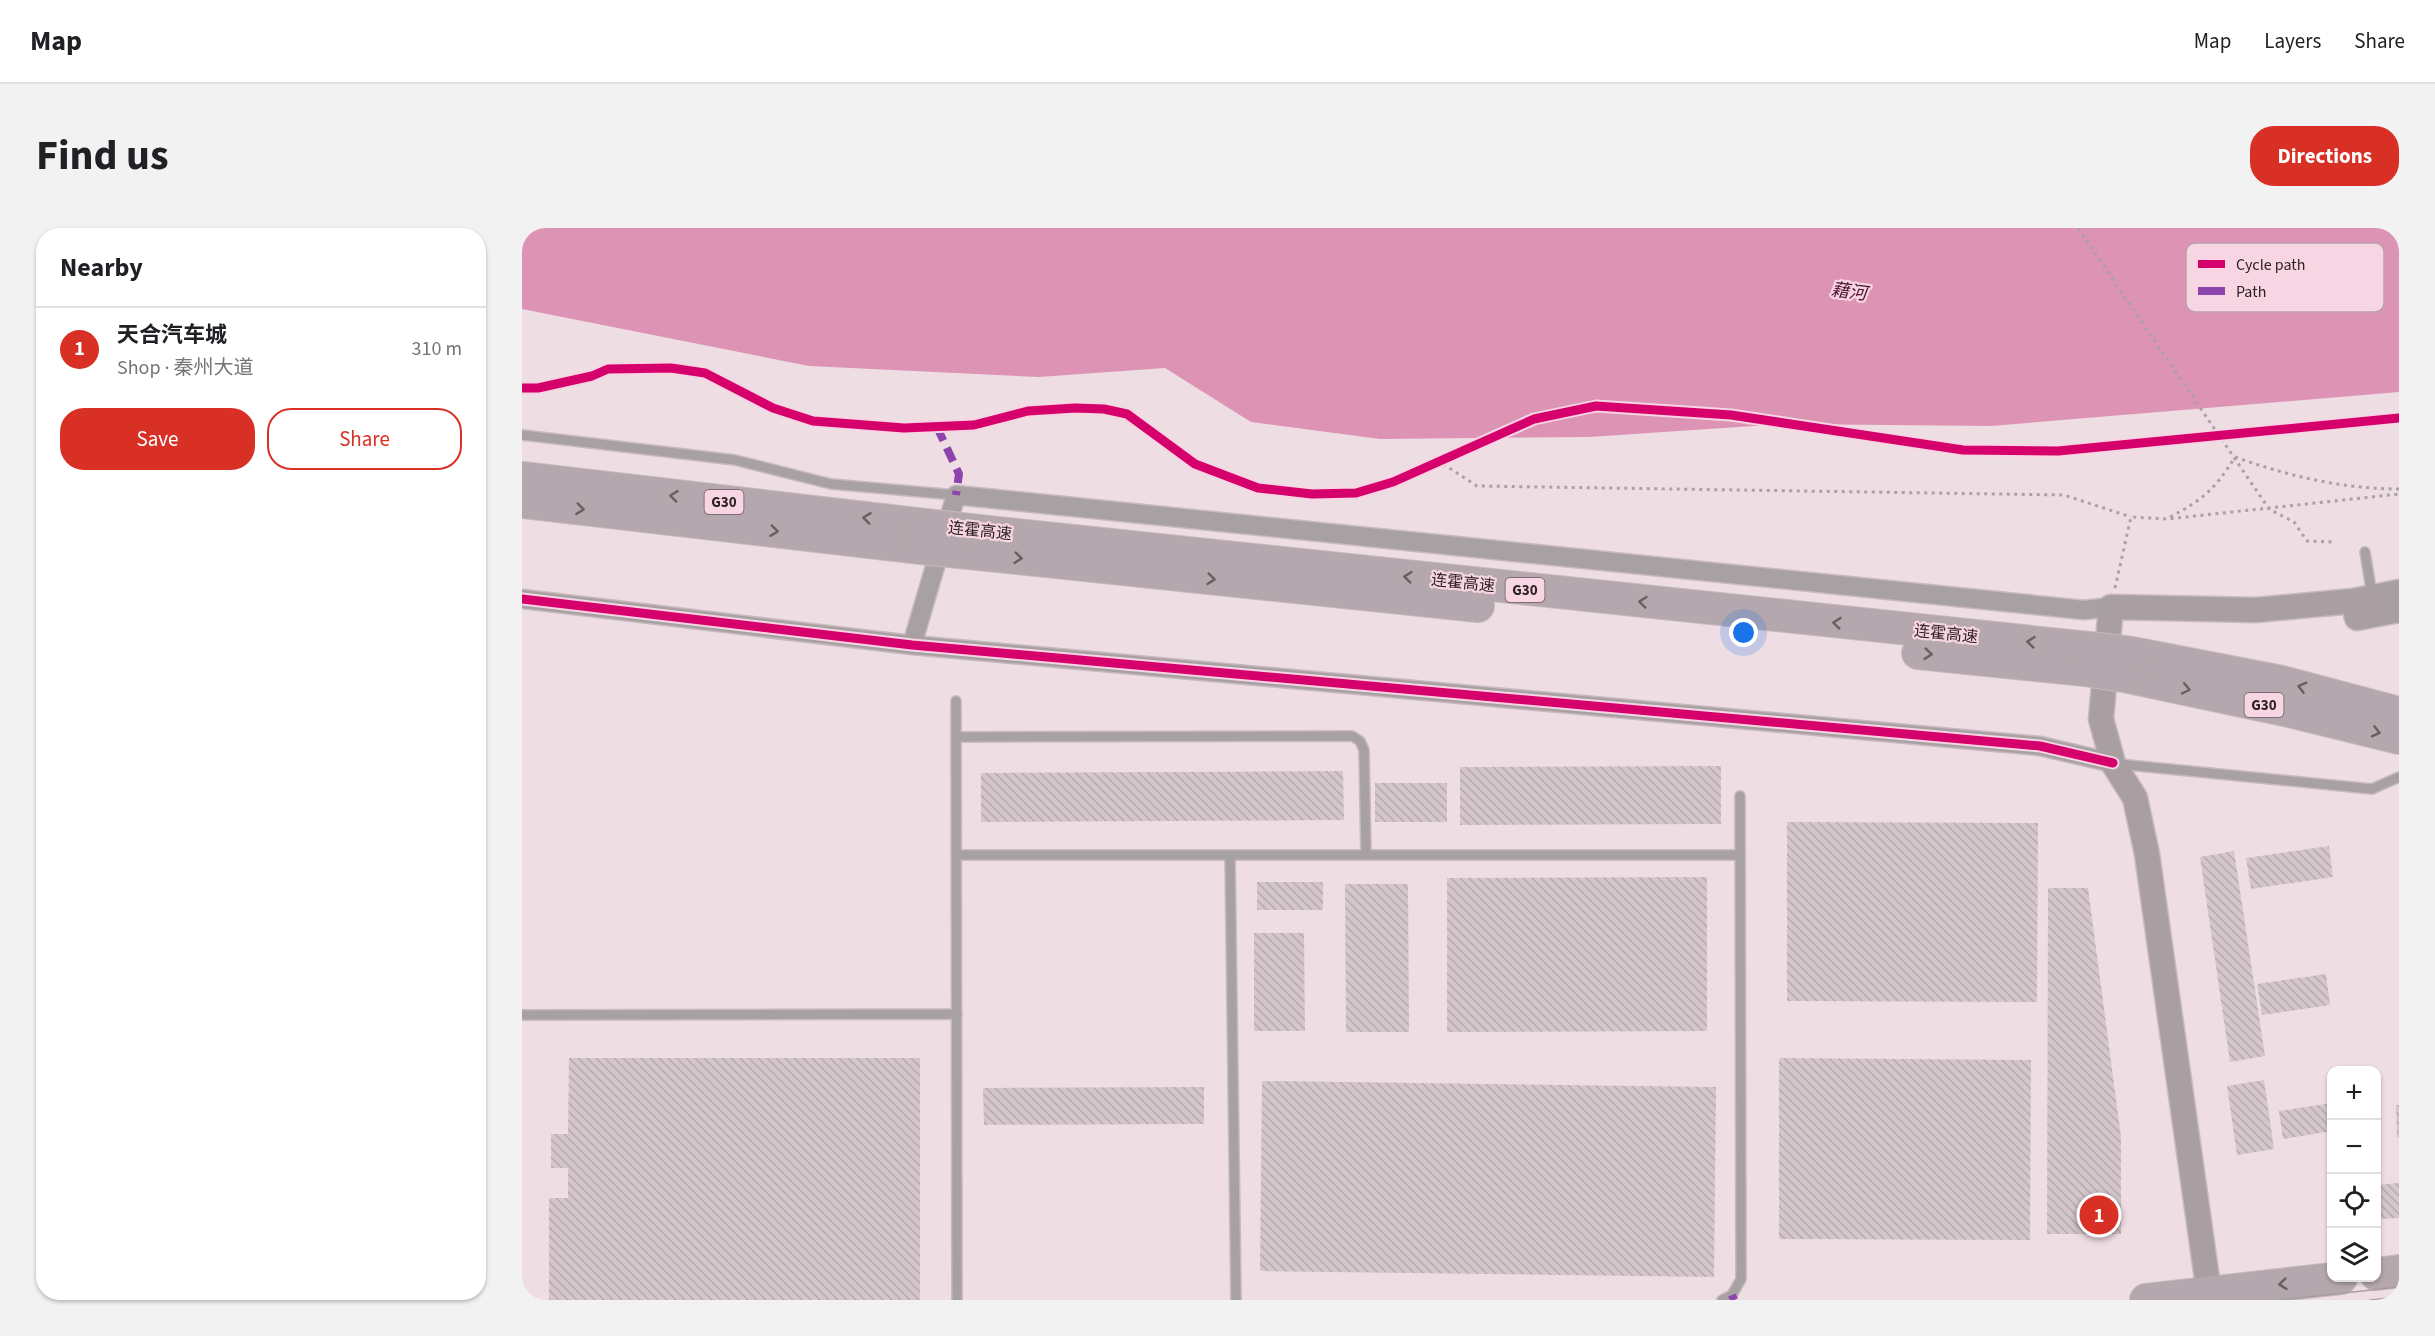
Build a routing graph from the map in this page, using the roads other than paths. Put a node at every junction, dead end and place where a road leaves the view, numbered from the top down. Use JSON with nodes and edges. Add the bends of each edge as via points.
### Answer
{"nodes":[{"id":1,"x":522,"y":435,"type":"edge"},
{"id":2,"x":522,"y":478,"type":"edge"},
{"id":3,"x":956,"y":495,"type":"junction"},
{"id":4,"x":522,"y":502,"type":"edge"},
{"id":5,"x":923,"y":536,"type":"junction"},
{"id":6,"x":2365,"y":552,"type":"dead end"},
{"id":7,"x":2399,"y":592,"type":"edge"},
{"id":8,"x":522,"y":599,"type":"edge"},
{"id":9,"x":2363,"y":599,"type":"junction"},
{"id":10,"x":2111,"y":607,"type":"junction"},
{"id":11,"x":2399,"y":610,"type":"edge"},
{"id":12,"x":912,"y":645,"type":"junction"},
{"id":13,"x":2130,"y":665,"type":"junction"},
{"id":14,"x":956,"y":701,"type":"dead end"},
{"id":15,"x":2399,"y":713,"type":"edge"},
{"id":16,"x":956,"y":737,"type":"junction"},
{"id":17,"x":2399,"y":738,"type":"edge"},
{"id":18,"x":2113,"y":763,"type":"junction"},
{"id":19,"x":2399,"y":777,"type":"edge"},
{"id":20,"x":1740,"y":796,"type":"dead end"},
{"id":21,"x":956,"y":855,"type":"junction"},
{"id":22,"x":1230,"y":855,"type":"junction"},
{"id":23,"x":1366,"y":855,"type":"junction"},
{"id":24,"x":1740,"y":855,"type":"junction"},
{"id":25,"x":957,"y":1014,"type":"junction"},
{"id":26,"x":522,"y":1015,"type":"edge"},
{"id":27,"x":2399,"y":1272,"type":"edge"},
{"id":28,"x":2381,"y":1274,"type":"edge"},
{"id":29,"x":2327,"y":1280,"type":"edge"},
{"id":30,"x":2209,"y":1296,"type":"edge"},
{"id":31,"x":957,"y":1300,"type":"edge"},
{"id":32,"x":1236,"y":1300,"type":"edge"},
{"id":33,"x":1722,"y":1300,"type":"edge"},
{"id":34,"x":2146,"y":1300,"type":"edge"}],
"edges":[{"from":1,"to":3,"type":"lane","via":[[735,460],[831,484]]},
{"from":5,"to":2,"type":"highway","name":"连霍高速","number":"G30","one_way":true},
{"from":3,"to":10,"type":"street","via":[[2084,609]]},
{"from":3,"to":12,"type":"street"},
{"from":4,"to":5,"type":"highway","name":"连霍高速","number":"G30","one_way":true},
{"from":5,"to":13,"type":"highway","name":"连霍高速","number":"G30","bridge":true},
{"from":6,"to":9,"type":"lane"},
{"from":7,"to":9,"type":"street"},
{"from":8,"to":12,"type":"street"},
{"from":9,"to":10,"type":"street","via":[[2256,609]]},
{"from":9,"to":11,"type":"street","via":[[2356,618]]},
{"from":10,"to":18,"type":"street","via":[[2101,719]]},
{"from":12,"to":18,"type":"street","via":[[2040,746]]},
{"from":15,"to":13,"type":"highway","name":"连霍高速","number":"G30","one_way":true,"via":[[2282,682]]},
{"from":13,"to":17,"type":"highway","name":"连霍高速","number":"G30","one_way":true},
{"from":14,"to":16,"type":"lane"},
{"from":16,"to":21,"type":"lane"},
{"from":16,"to":23,"type":"lane","via":[[1352,736],[1364,750]]},
{"from":18,"to":19,"type":"lane","via":[[2372,789]]},
{"from":18,"to":30,"type":"street","via":[[2135,798],[2147,854]]},
{"from":20,"to":24,"type":"lane"},
{"from":21,"to":22,"type":"lane"},
{"from":21,"to":25,"type":"lane"},
{"from":22,"to":23,"type":"lane"},
{"from":22,"to":32,"type":"lane"},
{"from":23,"to":24,"type":"lane"},
{"from":24,"to":33,"type":"lane","via":[[1741,1279],[1732,1295]]},
{"from":25,"to":26,"type":"lane"},
{"from":25,"to":31,"type":"lane"},
{"from":27,"to":28,"type":"highway"},
{"from":29,"to":30,"type":"highway","one_way":true},
{"from":30,"to":34,"type":"highway"}]}
